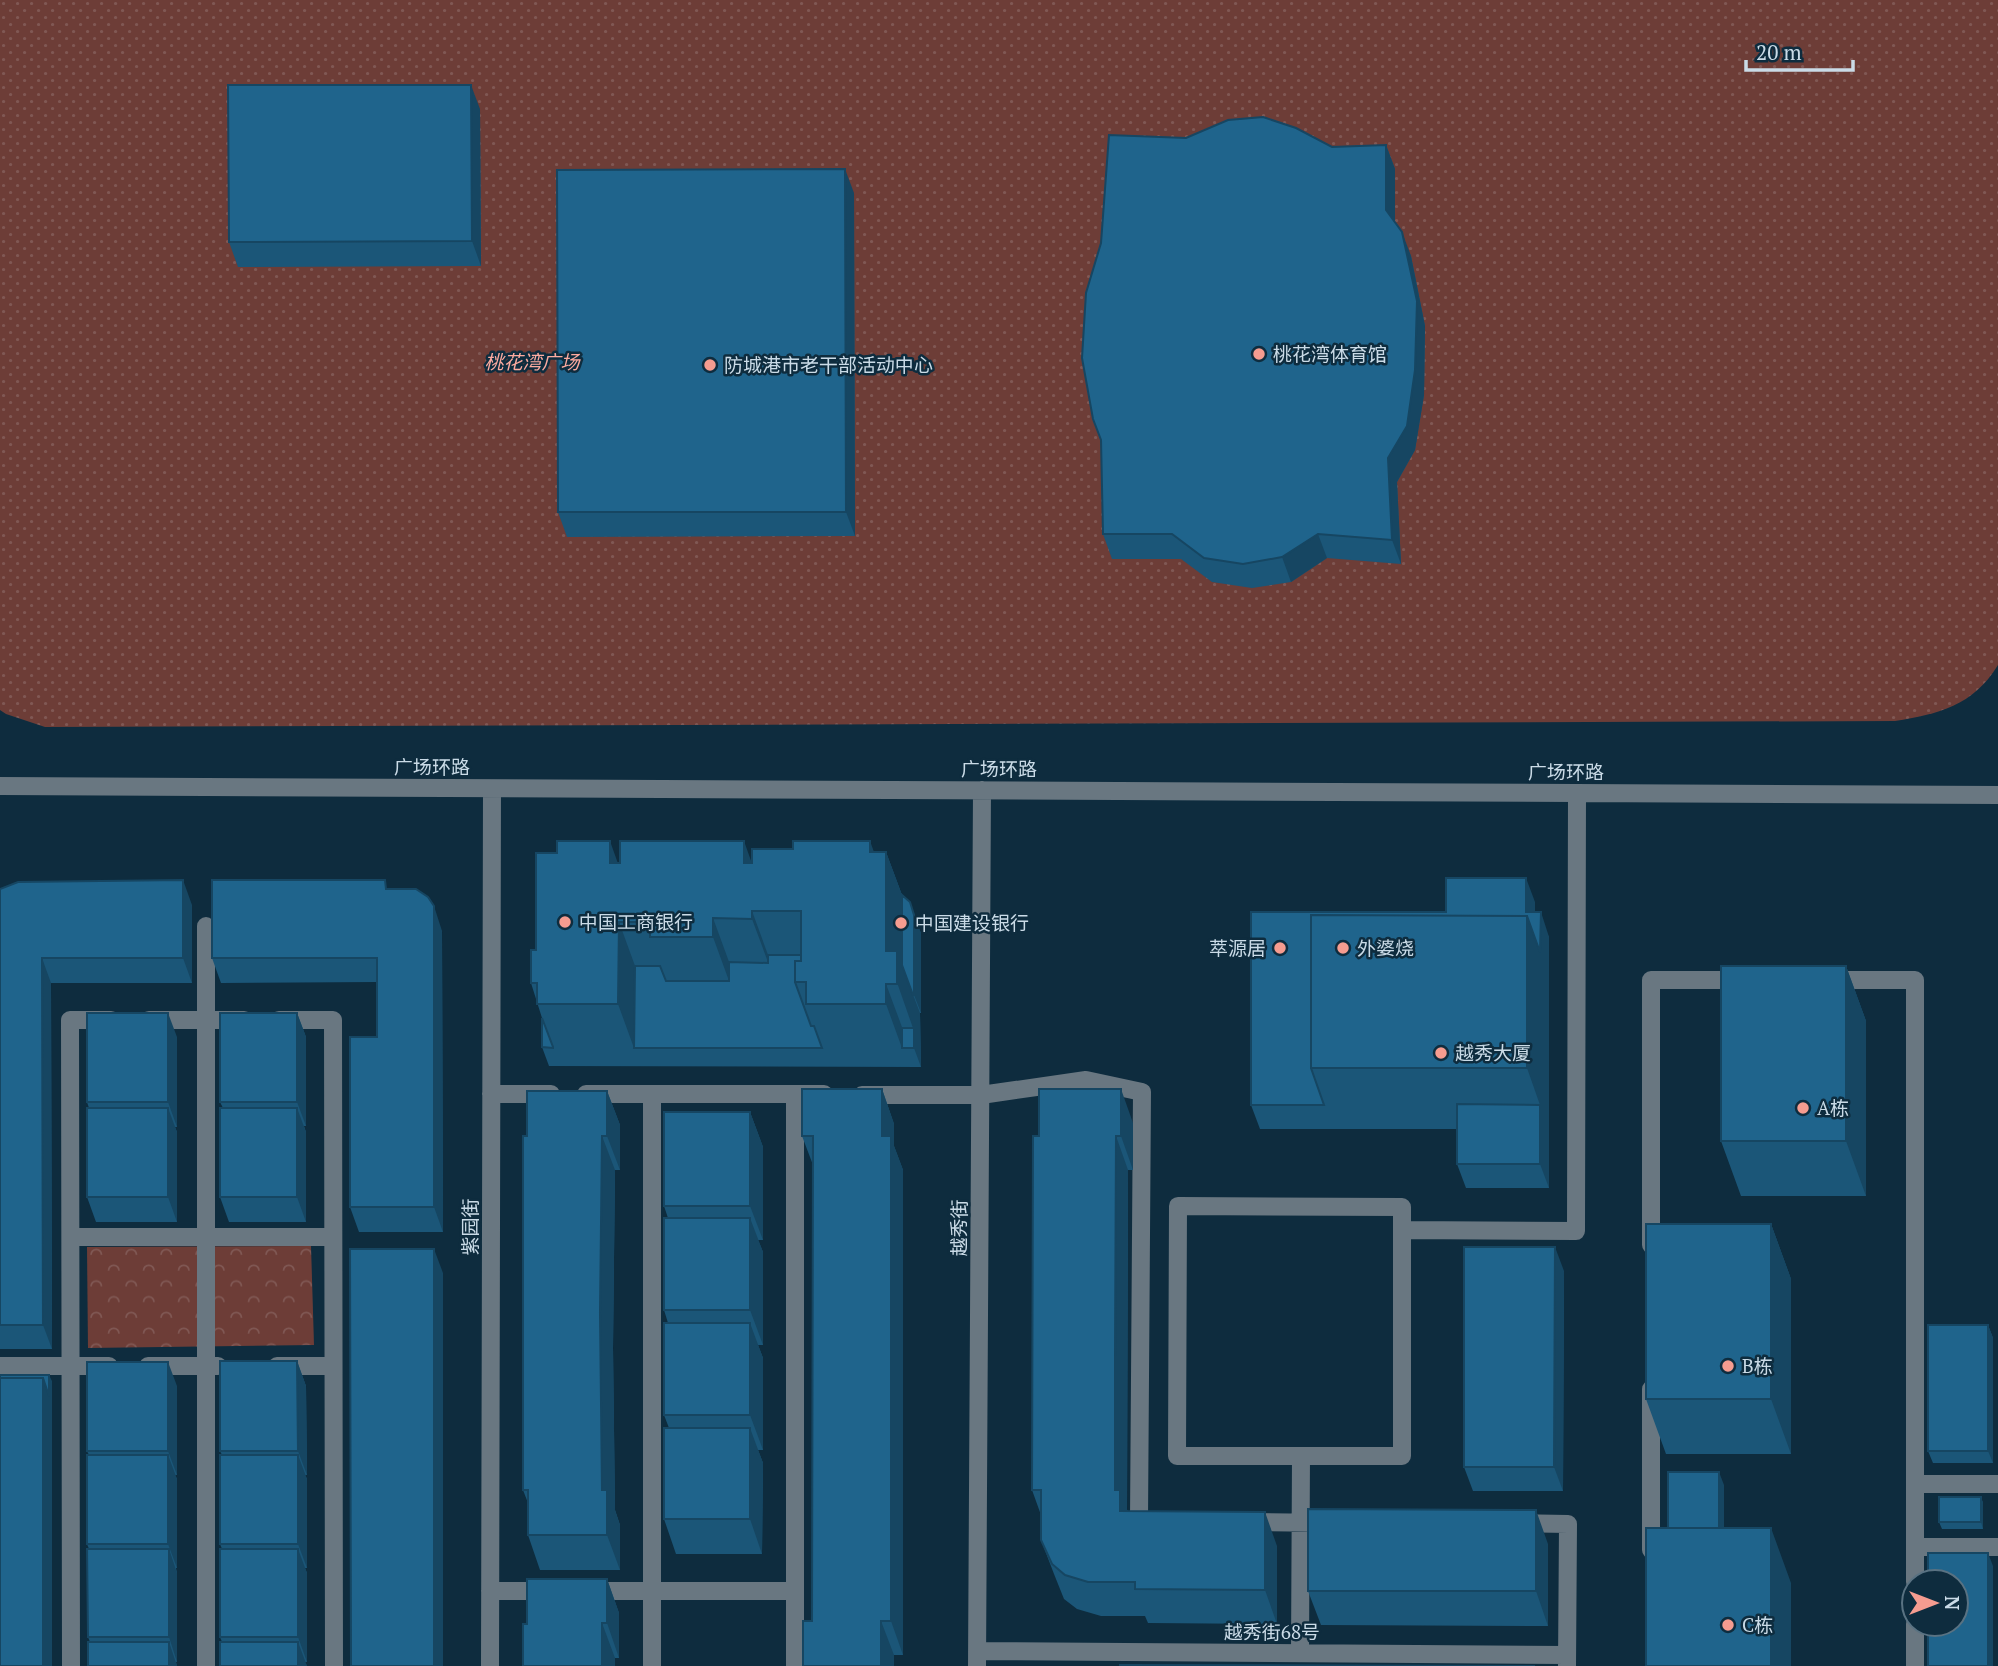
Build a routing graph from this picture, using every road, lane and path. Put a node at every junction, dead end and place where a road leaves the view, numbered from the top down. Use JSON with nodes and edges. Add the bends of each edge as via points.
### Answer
{"nodes":[{"id":1,"x":0,"y":786,"type":"edge"},
{"id":2,"x":492,"y":789,"type":"junction"},
{"id":3,"x":982,"y":790,"type":"junction"},
{"id":4,"x":1577,"y":793,"type":"junction"},
{"id":5,"x":1998,"y":795,"type":"edge"},
{"id":6,"x":206,"y":926,"type":"dead end"},
{"id":7,"x":1762,"y":980,"type":"edge"},
{"id":8,"x":1804,"y":980,"type":"edge"},
{"id":9,"x":206,"y":1020,"type":"junction"},
{"id":10,"x":491,"y":1094,"type":"junction"},
{"id":11,"x":652,"y":1094,"type":"junction"},
{"id":12,"x":795,"y":1094,"type":"junction"},
{"id":13,"x":981,"y":1095,"type":"junction"},
{"id":14,"x":1402,"y":1230,"type":"junction"},
{"id":15,"x":71,"y":1237,"type":"junction"},
{"id":16,"x":206,"y":1237,"type":"junction"},
{"id":17,"x":337,"y":1247,"type":"junction"},
{"id":18,"x":1651,"y":1260,"type":"edge"},
{"id":19,"x":0,"y":1366,"type":"edge"},
{"id":20,"x":71,"y":1366,"type":"junction"},
{"id":21,"x":206,"y":1366,"type":"junction"},
{"id":22,"x":231,"y":1366,"type":"edge"},
{"id":23,"x":257,"y":1366,"type":"edge"},
{"id":24,"x":333,"y":1366,"type":"junction"},
{"id":25,"x":1651,"y":1372,"type":"edge"},
{"id":26,"x":1301,"y":1456,"type":"junction"},
{"id":27,"x":1915,"y":1484,"type":"junction"},
{"id":28,"x":1998,"y":1484,"type":"edge"},
{"id":29,"x":1166,"y":1522,"type":"edge"},
{"id":30,"x":1234,"y":1522,"type":"edge"},
{"id":31,"x":1301,"y":1522,"type":"junction"},
{"id":32,"x":1354,"y":1523,"type":"edge"},
{"id":33,"x":1501,"y":1523,"type":"edge"},
{"id":34,"x":1915,"y":1547,"type":"junction"},
{"id":35,"x":1998,"y":1547,"type":"edge"},
{"id":36,"x":1651,"y":1568,"type":"edge"},
{"id":37,"x":1915,"y":1568,"type":"edge"},
{"id":38,"x":490,"y":1591,"type":"junction"},
{"id":39,"x":652,"y":1591,"type":"junction"},
{"id":40,"x":795,"y":1591,"type":"junction"},
{"id":41,"x":1914,"y":1638,"type":"edge"},
{"id":42,"x":1300,"y":1653,"type":"junction"},
{"id":43,"x":977,"y":1658,"type":"edge"},
{"id":44,"x":1567,"y":1660,"type":"edge"},
{"id":45,"x":71,"y":1666,"type":"edge"},
{"id":46,"x":206,"y":1666,"type":"edge"},
{"id":47,"x":334,"y":1666,"type":"edge"},
{"id":48,"x":490,"y":1666,"type":"edge"},
{"id":49,"x":652,"y":1666,"type":"edge"},
{"id":50,"x":795,"y":1666,"type":"edge"},
{"id":51,"x":1000,"y":1666,"type":"edge"},
{"id":52,"x":1914,"y":1666,"type":"edge"}],
"edges":[{"from":1,"to":2,"type":"street","name":"广场环路"},
{"from":2,"to":3,"type":"street","name":"广场环路"},
{"from":2,"to":10,"type":"street","name":"紫园街"},
{"from":3,"to":4,"type":"street","name":"广场环路"},
{"from":3,"to":13,"type":"street","name":"越秀街"},
{"from":4,"to":5,"type":"street","name":"广场环路"},
{"from":4,"to":14,"type":"street","via":[[1576,1231]]},
{"from":6,"to":9,"type":"street"},
{"from":7,"to":18,"type":"street","via":[[1651,980]]},
{"from":8,"to":27,"type":"street","via":[[1915,980]]},
{"from":9,"to":15,"type":"street","via":[[70,1020]]},
{"from":9,"to":16,"type":"street"},
{"from":9,"to":17,"type":"street","via":[[333,1020]]},
{"from":10,"to":11,"type":"street"},
{"from":10,"to":38,"type":"street","name":"紫园街"},
{"from":11,"to":12,"type":"street"},
{"from":11,"to":39,"type":"street"},
{"from":12,"to":13,"type":"street"},
{"from":12,"to":40,"type":"street"},
{"from":13,"to":29,"type":"street","via":[[1086,1080],[1142,1092],[1139,1521]]},
{"from":13,"to":43,"type":"street","name":"越秀街"},
{"from":14,"to":26,"type":"street","via":[[1402,1456]]},
{"from":14,"to":26,"type":"street","via":[[1402,1207],[1178,1206],[1177,1456]]},
{"from":15,"to":16,"type":"street"},
{"from":15,"to":20,"type":"street"},
{"from":16,"to":17,"type":"street"},
{"from":16,"to":21,"type":"street"},
{"from":17,"to":24,"type":"street"},
{"from":19,"to":20,"type":"street"},
{"from":20,"to":21,"type":"street"},
{"from":20,"to":45,"type":"street"},
{"from":21,"to":22,"type":"street"},
{"from":21,"to":46,"type":"street"},
{"from":23,"to":24,"type":"street"},
{"from":24,"to":47,"type":"street"},
{"from":25,"to":36,"type":"street"},
{"from":26,"to":31,"type":"street"},
{"from":27,"to":28,"type":"street"},
{"from":27,"to":34,"type":"street"},
{"from":30,"to":31,"type":"street"},
{"from":31,"to":32,"type":"street"},
{"from":31,"to":42,"type":"street"},
{"from":33,"to":44,"type":"street","via":[[1568,1524]]},
{"from":34,"to":35,"type":"street"},
{"from":34,"to":37,"type":"street"},
{"from":38,"to":39,"type":"street"},
{"from":38,"to":48,"type":"street","name":"紫园街"},
{"from":39,"to":40,"type":"street"},
{"from":39,"to":49,"type":"street"},
{"from":40,"to":50,"type":"street"},
{"from":41,"to":52,"type":"street"},
{"from":42,"to":43,"type":"street","name":"越秀街68号"},
{"from":42,"to":44,"type":"street","name":"越秀街68号"},
{"from":43,"to":51,"type":"street"}]}
